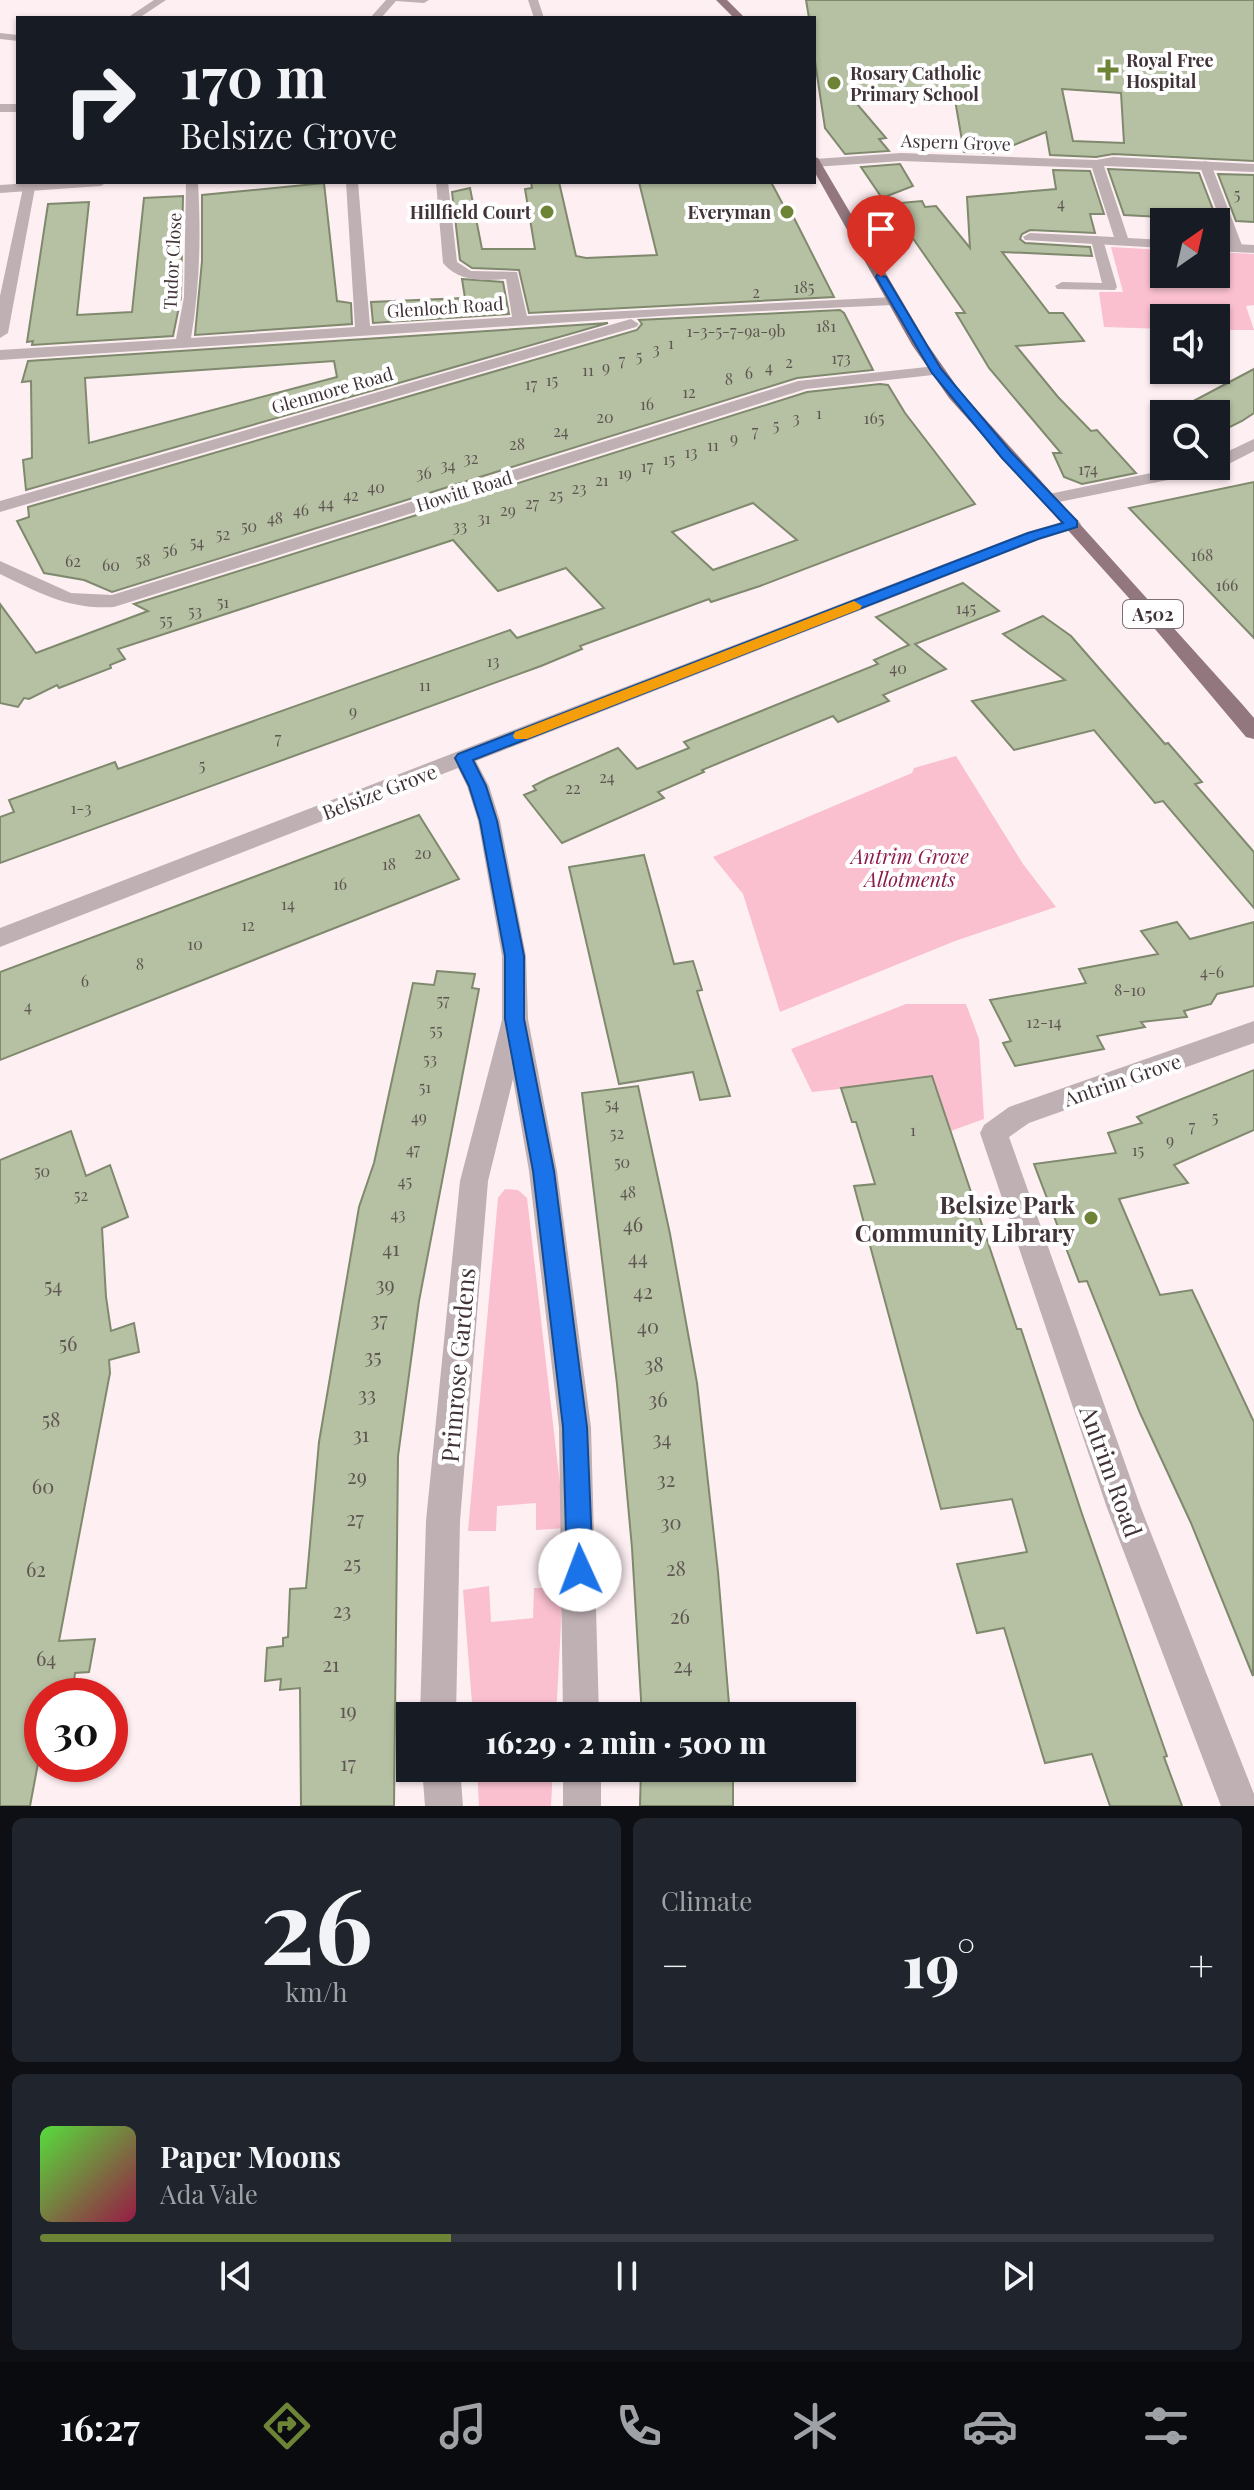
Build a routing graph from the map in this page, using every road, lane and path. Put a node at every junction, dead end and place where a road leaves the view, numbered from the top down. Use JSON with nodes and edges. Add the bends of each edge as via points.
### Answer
{"nodes":[{"id":1,"x":161,"y":0,"type":"edge"},
{"id":2,"x":392,"y":0,"type":"edge"},
{"id":3,"x":401,"y":0,"type":"edge"},
{"id":4,"x":424,"y":0,"type":"edge"},
{"id":5,"x":721,"y":0,"type":"edge"},
{"id":6,"x":135,"y":16,"type":"edge"},
{"id":7,"x":377,"y":16,"type":"edge"},
{"id":8,"x":738,"y":16,"type":"edge"},
{"id":9,"x":816,"y":162,"type":"edge"},
{"id":10,"x":816,"y":164,"type":"edge"},
{"id":11,"x":1096,"y":164,"type":"junction"},
{"id":12,"x":1205,"y":164,"type":"junction"},
{"id":13,"x":1254,"y":168,"type":"edge"},
{"id":14,"x":77,"y":184,"type":"edge"},
{"id":15,"x":192,"y":184,"type":"edge"},
{"id":16,"x":352,"y":184,"type":"edge"},
{"id":17,"x":442,"y":184,"type":"edge"},
{"id":18,"x":29,"y":188,"type":"junction"},
{"id":19,"x":0,"y":189,"type":"edge"},
{"id":20,"x":1030,"y":237,"type":"dead end"},
{"id":21,"x":1097,"y":240,"type":"junction"},
{"id":22,"x":1122,"y":241,"type":"junction"},
{"id":23,"x":1150,"y":243,"type":"edge"},
{"id":24,"x":1230,"y":248,"type":"edge"},
{"id":25,"x":1237,"y":248,"type":"junction"},
{"id":26,"x":1254,"y":249,"type":"edge"},
{"id":27,"x":1062,"y":286,"type":"dead end"},
{"id":28,"x":893,"y":301,"type":"junction"},
{"id":29,"x":676,"y":311,"type":"junction"},
{"id":30,"x":520,"y":321,"type":"junction"},
{"id":31,"x":0,"y":333,"type":"edge"},
{"id":32,"x":363,"y":333,"type":"junction"},
{"id":33,"x":183,"y":342,"type":"junction"},
{"id":34,"x":0,"y":355,"type":"edge"},
{"id":35,"x":936,"y":371,"type":"junction"},
{"id":36,"x":1254,"y":444,"type":"edge"},
{"id":37,"x":1230,"y":457,"type":"edge"},
{"id":38,"x":1150,"y":478,"type":"edge"},
{"id":39,"x":1049,"y":499,"type":"junction"},
{"id":40,"x":0,"y":507,"type":"edge"},
{"id":41,"x":1072,"y":524,"type":"junction"},
{"id":42,"x":0,"y":567,"type":"edge"},
{"id":43,"x":1254,"y":732,"type":"edge"},
{"id":44,"x":463,"y":758,"type":"junction"},
{"id":45,"x":0,"y":938,"type":"edge"},
{"id":46,"x":515,"y":1019,"type":"junction"},
{"id":47,"x":1254,"y":1032,"type":"edge"},
{"id":48,"x":994,"y":1133,"type":"joint"},
{"id":49,"x":438,"y":1702,"type":"edge"},
{"id":50,"x":581,"y":1702,"type":"edge"},
{"id":51,"x":442,"y":1782,"type":"edge"},
{"id":52,"x":582,"y":1782,"type":"edge"},
{"id":53,"x":444,"y":1806,"type":"edge"},
{"id":54,"x":582,"y":1806,"type":"edge"},
{"id":55,"x":1240,"y":1806,"type":"edge"}],
"edges":[{"from":1,"to":6,"type":"street"},
{"from":2,"to":7,"type":"street"},
{"from":3,"to":4,"type":"street"},
{"from":5,"to":8,"type":"main road"},
{"from":9,"to":11,"type":"street","name":"Aspern Grove","via":[[901,157]]},
{"from":10,"to":28,"type":"main road","number":"A502"},
{"from":11,"to":12,"type":"street","name":"Aspern Grove"},
{"from":11,"to":22,"type":"street"},
{"from":12,"to":13,"type":"street","name":"Aspern Grove"},
{"from":12,"to":25,"type":"street"},
{"from":14,"to":18,"type":"street"},
{"from":15,"to":33,"type":"street","name":"Tudor Close","via":[[191,297]]},
{"from":16,"to":32,"type":"street"},
{"from":17,"to":30,"type":"street","via":[[450,263],[469,275],[512,275]]},
{"from":18,"to":19,"type":"street"},
{"from":18,"to":31,"type":"street"},
{"from":20,"to":21,"type":"street"},
{"from":21,"to":22,"type":"street"},
{"from":21,"to":27,"type":"street","via":[[1110,287]]},
{"from":22,"to":23,"type":"street"},
{"from":24,"to":25,"type":"street"},
{"from":25,"to":26,"type":"street"},
{"from":28,"to":29,"type":"street","name":"Glenloch Road"},
{"from":28,"to":35,"type":"main road","number":"A502"},
{"from":29,"to":30,"type":"street","name":"Glenloch Road"},
{"from":29,"to":40,"type":"street","name":"Glenmore Road"},
{"from":30,"to":32,"type":"street","name":"Glenloch Road"},
{"from":32,"to":33,"type":"street","name":"Glenloch Road"},
{"from":33,"to":34,"type":"street","name":"Glenloch Road"},
{"from":35,"to":39,"type":"main road","number":"A502"},
{"from":35,"to":42,"type":"street","name":"Howitt Road","via":[[804,384],[114,601],[61,599]]},
{"from":36,"to":37,"type":"street"},
{"from":38,"to":39,"type":"street"},
{"from":39,"to":41,"type":"main road","number":"A502"},
{"from":41,"to":43,"type":"main road","number":"A502"},
{"from":41,"to":44,"type":"street","name":"Belsize Grove"},
{"from":44,"to":45,"type":"street","name":"Belsize Grove"},
{"from":44,"to":46,"type":"street","name":"Primrose Gardens","via":[[478,786],[494,848],[514,956]]},
{"from":46,"to":49,"type":"street","name":"Primrose Gardens","via":[[474,1181],[443,1521]]},
{"from":46,"to":50,"type":"street","name":"Primrose Gardens","via":[[543,1171],[575,1427]]},
{"from":47,"to":48,"type":"street","name":"Antrim Grove","via":[[1019,1115]]},
{"from":48,"to":55,"type":"street","name":"Antrim Road","via":[[1124,1508]]},
{"from":51,"to":53,"type":"street"},
{"from":52,"to":54,"type":"street"}]}
